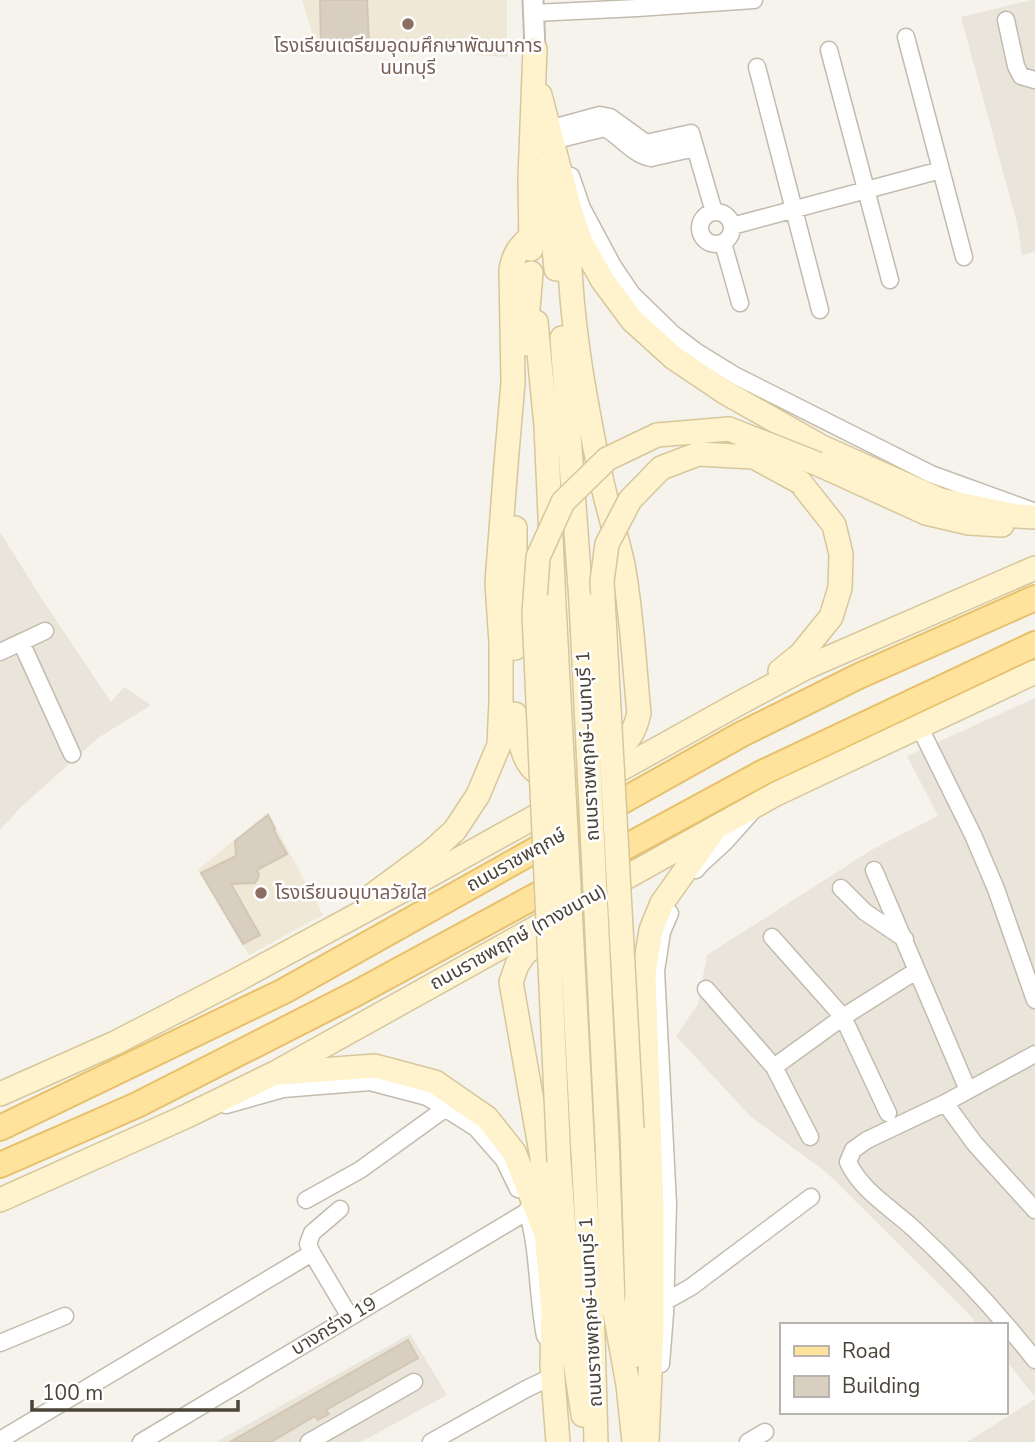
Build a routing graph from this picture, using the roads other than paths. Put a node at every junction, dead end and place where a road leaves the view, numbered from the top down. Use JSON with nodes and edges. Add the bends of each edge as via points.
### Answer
{"nodes":[{"id":1,"x":754,"y":0,"type":"edge"},
{"id":2,"x":533,"y":6,"type":"edge"},
{"id":3,"x":1006,"y":20,"type":"dead end"},
{"id":4,"x":906,"y":37,"type":"dead end"},
{"id":5,"x":536,"y":49,"type":"junction"},
{"id":6,"x":829,"y":50,"type":"dead end"},
{"id":7,"x":757,"y":67,"type":"dead end"},
{"id":8,"x":1035,"y":80,"type":"edge"},
{"id":9,"x":540,"y":95,"type":"junction"},
{"id":10,"x":558,"y":133,"type":"junction"},
{"id":11,"x":941,"y":170,"type":"junction"},
{"id":12,"x":866,"y":190,"type":"junction"},
{"id":13,"x":570,"y":209,"type":"junction"},
{"id":14,"x":794,"y":209,"type":"junction"},
{"id":15,"x":714,"y":212,"type":"junction"},
{"id":16,"x":732,"y":226,"type":"junction"},
{"id":17,"x":531,"y":236,"type":"junction"},
{"id":18,"x":723,"y":243,"type":"junction"},
{"id":19,"x":964,"y":257,"type":"dead end"},
{"id":20,"x":531,"y":273,"type":"junction"},
{"id":21,"x":890,"y":280,"type":"dead end"},
{"id":22,"x":740,"y":303,"type":"dead end"},
{"id":23,"x":820,"y":310,"type":"dead end"},
{"id":24,"x":1035,"y":514,"type":"edge"},
{"id":25,"x":1035,"y":524,"type":"edge"},
{"id":26,"x":1035,"y":568,"type":"edge"},
{"id":27,"x":1035,"y":597,"type":"edge"},
{"id":28,"x":45,"y":631,"type":"dead end"},
{"id":29,"x":22,"y":642,"type":"junction"},
{"id":30,"x":1035,"y":644,"type":"edge"},
{"id":31,"x":0,"y":652,"type":"edge"},
{"id":32,"x":1035,"y":652,"type":"edge"},
{"id":33,"x":986,"y":666,"type":"junction"},
{"id":34,"x":1035,"y":672,"type":"edge"},
{"id":35,"x":736,"y":705,"type":"junction"},
{"id":36,"x":515,"y":714,"type":"junction"},
{"id":37,"x":919,"y":726,"type":"junction"},
{"id":38,"x":72,"y":754,"type":"dead end"},
{"id":39,"x":759,"y":804,"type":"junction"},
{"id":40,"x":716,"y":827,"type":"junction"},
{"id":41,"x":874,"y":870,"type":"dead end"},
{"id":42,"x":407,"y":888,"type":"junction"},
{"id":43,"x":841,"y":888,"type":"dead end"},
{"id":44,"x":340,"y":924,"type":"junction"},
{"id":45,"x":772,"y":937,"type":"dead end"},
{"id":46,"x":905,"y":939,"type":"junction"},
{"id":47,"x":916,"y":971,"type":"junction"},
{"id":48,"x":644,"y":974,"type":"junction"},
{"id":49,"x":706,"y":989,"type":"dead end"},
{"id":50,"x":1035,"y":1000,"type":"edge"},
{"id":51,"x":843,"y":1017,"type":"junction"},
{"id":52,"x":1035,"y":1042,"type":"edge"},
{"id":53,"x":1035,"y":1052,"type":"edge"},
{"id":54,"x":774,"y":1067,"type":"junction"},
{"id":55,"x":275,"y":1073,"type":"junction"},
{"id":56,"x":968,"y":1090,"type":"junction"},
{"id":57,"x":0,"y":1094,"type":"edge"},
{"id":58,"x":945,"y":1102,"type":"junction"},
{"id":59,"x":446,"y":1108,"type":"junction"},
{"id":60,"x":888,"y":1114,"type":"dead end"},
{"id":61,"x":187,"y":1116,"type":"junction"},
{"id":62,"x":0,"y":1128,"type":"edge"},
{"id":63,"x":810,"y":1137,"type":"dead end"},
{"id":64,"x":0,"y":1165,"type":"edge"},
{"id":65,"x":811,"y":1197,"type":"dead end"},
{"id":66,"x":0,"y":1200,"type":"edge"},
{"id":67,"x":306,"y":1200,"type":"dead end"},
{"id":68,"x":340,"y":1209,"type":"dead end"},
{"id":69,"x":1035,"y":1210,"type":"edge"},
{"id":70,"x":528,"y":1211,"type":"junction"},
{"id":71,"x":546,"y":1234,"type":"junction"},
{"id":72,"x":312,"y":1253,"type":"junction"},
{"id":73,"x":666,"y":1301,"type":"junction"},
{"id":74,"x":65,"y":1316,"type":"dead end"},
{"id":75,"x":350,"y":1317,"type":"junction"},
{"id":76,"x":1003,"y":1323,"type":"edge"},
{"id":77,"x":1007,"y":1328,"type":"edge"},
{"id":78,"x":0,"y":1343,"type":"edge"},
{"id":79,"x":1035,"y":1360,"type":"edge"},
{"id":80,"x":552,"y":1371,"type":"junction"},
{"id":81,"x":414,"y":1382,"type":"dead end"},
{"id":82,"x":628,"y":1385,"type":"junction"},
{"id":83,"x":765,"y":1432,"type":"dead end"},
{"id":84,"x":0,"y":1440,"type":"edge"},
{"id":85,"x":141,"y":1442,"type":"edge"},
{"id":86,"x":309,"y":1442,"type":"edge"},
{"id":87,"x":431,"y":1442,"type":"edge"},
{"id":88,"x":558,"y":1442,"type":"edge"},
{"id":89,"x":587,"y":1442,"type":"edge"},
{"id":90,"x":596,"y":1442,"type":"edge"},
{"id":91,"x":634,"y":1442,"type":"edge"},
{"id":92,"x":647,"y":1442,"type":"edge"},
{"id":93,"x":658,"y":1442,"type":"edge"},
{"id":94,"x":748,"y":1442,"type":"edge"}],
"edges":[{"from":1,"to":2,"type":"street","via":[[637,8]]},
{"from":2,"to":5,"type":"street","name":"ถนนราชพฤกษ์-นนทบุรี 1"},
{"from":3,"to":8,"type":"street","via":[[1016,66],[1021,76]]},
{"from":4,"to":11,"type":"street"},
{"from":5,"to":9,"type":"main road","name":"ถนนราชพฤกษ์-นนทบุรี 1"},
{"from":5,"to":10,"type":"street"},
{"from":5,"to":17,"type":"main road","name":"ถนนราชพฤกษ์-นนทบุรี 1"},
{"from":6,"to":12,"type":"street"},
{"from":7,"to":14,"type":"street"},
{"from":9,"to":13,"type":"main road"},
{"from":9,"to":82,"type":"main road","name":"ถนนราชพฤกษ์-นนทบุรี 1","bridge":true,"via":[[581,601],[613,1302]]},
{"from":10,"to":15,"type":"street","via":[[600,115],[646,143],[693,141]]},
{"from":10,"to":24,"type":"street","via":[[582,208],[613,266],[632,294],[672,333],[736,376],[930,474]]},
{"from":11,"to":12,"type":"street"},
{"from":11,"to":19,"type":"street"},
{"from":12,"to":14,"type":"street"},
{"from":12,"to":21,"type":"street"},
{"from":13,"to":24,"type":"main road","via":[[603,281],[632,320],[674,358],[726,393],[822,447],[940,500],[1017,516]]},
{"from":13,"to":36,"type":"main road","via":[[573,317],[584,391],[624,574],[639,713],[623,745],[538,773],[526,759]]},
{"from":14,"to":16,"type":"street"},
{"from":14,"to":23,"type":"street"},
{"from":15,"to":16,"type":"street","via":[[728,216]]},
{"from":15,"to":18,"type":"street","via":[[701,221],[701,232],[707,241]]},
{"from":16,"to":18,"type":"street"},
{"from":17,"to":20,"type":"main road","name":"ถนนราชพฤกษ์-นนทบุรี 1"},
{"from":17,"to":44,"type":"main road","via":[[517,250],[511,270],[513,383],[497,583],[499,745],[478,795],[456,830]]},
{"from":18,"to":22,"type":"street"},
{"from":20,"to":36,"type":"main road","via":[[514,450]]},
{"from":20,"to":90,"type":"main road","name":"ถนนราชพฤกษ์-นนทบุรี 1","bridge":true,"via":[[547,426]]},
{"from":25,"to":89,"type":"main road","bridge":true,"via":[[969,523],[926,513],[729,429],[657,435],[607,459],[563,502],[538,556],[534,614],[559,1162],[572,1342]]},
{"from":26,"to":35,"type":"main road","via":[[841,652]]},
{"from":27,"to":62,"type":"main road","name":"ถนนราชพฤกษ์","via":[[742,734],[284,991]]},
{"from":28,"to":29,"type":"street"},
{"from":29,"to":31,"type":"street"},
{"from":29,"to":38,"type":"street"},
{"from":30,"to":33,"type":"main road"},
{"from":32,"to":33,"type":"main road"},
{"from":33,"to":64,"type":"main road","via":[[762,773],[355,994],[137,1105]]},
{"from":34,"to":37,"type":"main road","name":"ถนนราชพฤกษ์ (ทางขนาน)"},
{"from":35,"to":42,"type":"main road"},
{"from":35,"to":82,"type":"main road","bridge":true,"via":[[801,654],[831,617],[840,588],[841,554],[834,524],[800,482],[754,457],[698,454],[661,468],[630,500],[607,544],[603,581],[632,1129],[637,1295]]},
{"from":36,"to":42,"type":"main road","via":[[510,754],[486,809],[470,832]]},
{"from":37,"to":39,"type":"main road","name":"ถนนราชพฤกษ์ (ทางขนาน)"},
{"from":37,"to":50,"type":"street","via":[[996,889]]},
{"from":39,"to":40,"type":"main road","name":"ถนนราชพฤกษ์ (ทางขนาน)"},
{"from":39,"to":73,"type":"street","via":[[699,865],[674,903],[662,932],[656,971],[668,1204]]},
{"from":40,"to":48,"type":"main road","via":[[662,902],[651,930]]},
{"from":40,"to":55,"type":"main road","name":"ถนนราชพฤกษ์ (ทางขนาน)"},
{"from":41,"to":46,"type":"street"},
{"from":42,"to":44,"type":"main road"},
{"from":43,"to":46,"type":"street","via":[[865,912]]},
{"from":44,"to":57,"type":"main road","via":[[115,1042]]},
{"from":45,"to":51,"type":"street"},
{"from":46,"to":47,"type":"street"},
{"from":47,"to":51,"type":"street"},
{"from":47,"to":56,"type":"street"},
{"from":48,"to":71,"type":"main road","via":[[623,944],[590,937],[541,942],[517,965],[512,982],[542,1158]]},
{"from":48,"to":92,"type":"main road","via":[[652,1209]]},
{"from":49,"to":54,"type":"street"},
{"from":51,"to":54,"type":"street"},
{"from":51,"to":60,"type":"street"},
{"from":52,"to":53,"type":"street"},
{"from":53,"to":56,"type":"street"},
{"from":54,"to":63,"type":"street"},
{"from":55,"to":61,"type":"main road","name":"ถนนราชพฤกษ์ (ทางขนาน)"},
{"from":55,"to":71,"type":"main road","via":[[375,1066],[435,1082],[487,1118],[514,1152]]},
{"from":56,"to":58,"type":"street"},
{"from":58,"to":69,"type":"street","via":[[975,1144]]},
{"from":58,"to":76,"type":"street","via":[[867,1140],[853,1150],[848,1162],[865,1187],[914,1229]]},
{"from":59,"to":61,"type":"street","via":[[427,1097],[370,1082],[283,1089]]},
{"from":59,"to":67,"type":"street","via":[[360,1170]]},
{"from":59,"to":70,"type":"street","via":[[476,1128],[504,1160]]},
{"from":61,"to":66,"type":"main road","name":"ถนนราชพฤกษ์ (ทางขนาน)"},
{"from":65,"to":73,"type":"street"},
{"from":68,"to":72,"type":"street","via":[[312,1233],[308,1244]]},
{"from":70,"to":75,"type":"street","name":"บางกร่าง 19"},
{"from":70,"to":80,"type":"street"},
{"from":71,"to":80,"type":"main road","via":[[553,1309]]},
{"from":72,"to":75,"type":"street"},
{"from":72,"to":84,"type":"street"},
{"from":73,"to":93,"type":"street"},
{"from":74,"to":78,"type":"street"},
{"from":75,"to":85,"type":"street","name":"บางกร่าง 19"},
{"from":77,"to":79,"type":"street"},
{"from":80,"to":87,"type":"street"},
{"from":80,"to":88,"type":"main road"},
{"from":81,"to":86,"type":"street"},
{"from":82,"to":91,"type":"main road","name":"ถนนราชพฤกษ์-นนทบุรี 1"},
{"from":83,"to":94,"type":"street"}]}
